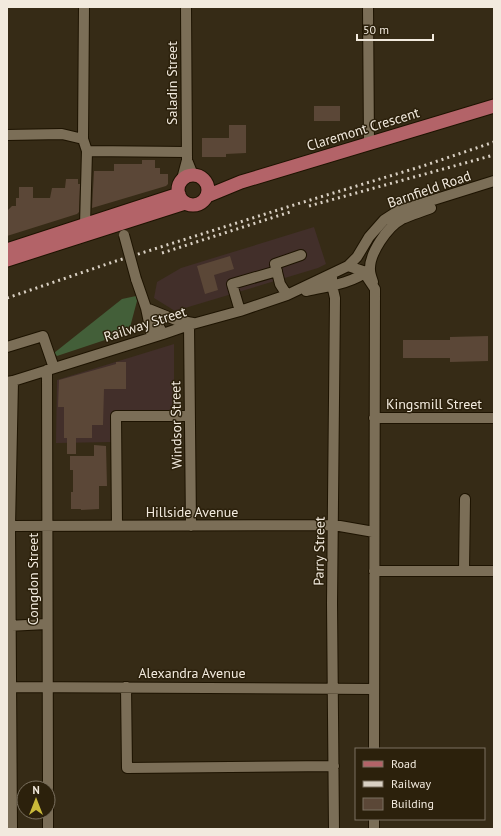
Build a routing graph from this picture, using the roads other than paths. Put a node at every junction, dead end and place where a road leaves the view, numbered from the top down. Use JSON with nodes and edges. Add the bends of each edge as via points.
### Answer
{"nodes":[{"id":1,"x":84,"y":7,"type":"edge"},
{"id":2,"x":186,"y":7,"type":"edge"},
{"id":3,"x":368,"y":7,"type":"edge"},
{"id":4,"x":494,"y":106,"type":"edge"},
{"id":5,"x":7,"y":135,"type":"edge"},
{"id":6,"x":83,"y":139,"type":"junction"},
{"id":7,"x":369,"y":144,"type":"junction"},
{"id":8,"x":87,"y":151,"type":"junction"},
{"id":9,"x":187,"y":156,"type":"junction"},
{"id":10,"x":188,"y":177,"type":"junction"},
{"id":11,"x":494,"y":182,"type":"edge"},
{"id":12,"x":494,"y":189,"type":"edge"},
{"id":13,"x":207,"y":191,"type":"junction"},
{"id":14,"x":182,"y":198,"type":"junction"},
{"id":15,"x":121,"y":224,"type":"junction"},
{"id":16,"x":85,"y":225,"type":"junction"},
{"id":17,"x":7,"y":250,"type":"edge"},
{"id":18,"x":301,"y":255,"type":"dead end"},
{"id":19,"x":7,"y":260,"type":"edge"},
{"id":20,"x":348,"y":266,"type":"junction"},
{"id":21,"x":367,"y":270,"type":"junction"},
{"id":22,"x":277,"y":271,"type":"junction"},
{"id":23,"x":332,"y":274,"type":"junction"},
{"id":24,"x":332,"y":285,"type":"junction"},
{"id":25,"x":287,"y":295,"type":"junction"},
{"id":26,"x":146,"y":308,"type":"junction"},
{"id":27,"x":240,"y":311,"type":"junction"},
{"id":28,"x":191,"y":324,"type":"junction"},
{"id":29,"x":163,"y":334,"type":"junction"},
{"id":30,"x":152,"y":337,"type":"junction"},
{"id":31,"x":7,"y":347,"type":"edge"},
{"id":32,"x":50,"y":369,"type":"junction"},
{"id":33,"x":9,"y":383,"type":"edge"},
{"id":34,"x":189,"y":416,"type":"junction"},
{"id":35,"x":374,"y":418,"type":"junction"},
{"id":36,"x":494,"y":418,"type":"edge"},
{"id":37,"x":465,"y":499,"type":"dead end"},
{"id":38,"x":10,"y":526,"type":"junction"},
{"id":39,"x":117,"y":526,"type":"junction"},
{"id":40,"x":191,"y":526,"type":"junction"},
{"id":41,"x":334,"y":526,"type":"junction"},
{"id":42,"x":47,"y":527,"type":"junction"},
{"id":43,"x":374,"y":532,"type":"junction"},
{"id":44,"x":374,"y":571,"type":"junction"},
{"id":45,"x":464,"y":571,"type":"junction"},
{"id":46,"x":494,"y":571,"type":"edge"},
{"id":47,"x":48,"y":624,"type":"junction"},
{"id":48,"x":9,"y":626,"type":"edge"},
{"id":49,"x":11,"y":687,"type":"junction"},
{"id":50,"x":48,"y":687,"type":"junction"},
{"id":51,"x":126,"y":687,"type":"junction"},
{"id":52,"x":334,"y":688,"type":"junction"},
{"id":53,"x":374,"y":689,"type":"junction"},
{"id":54,"x":374,"y":748,"type":"edge"},
{"id":55,"x":9,"y":756,"type":"edge"},
{"id":56,"x":334,"y":766,"type":"junction"},
{"id":57,"x":48,"y":780,"type":"edge"},
{"id":58,"x":12,"y":829,"type":"edge"},
{"id":59,"x":334,"y":829,"type":"edge"}],
"edges":[{"from":1,"to":6,"type":"street"},
{"from":2,"to":9,"type":"street","name":"Saladin Street"},
{"from":3,"to":7,"type":"street"},
{"from":4,"to":7,"type":"main road","name":"Claremont Crescent"},
{"from":5,"to":6,"type":"street","via":[[62,134]]},
{"from":6,"to":8,"type":"street"},
{"from":7,"to":13,"type":"main road","name":"Claremont Crescent"},
{"from":8,"to":9,"type":"street"},
{"from":8,"to":16,"type":"street"},
{"from":9,"to":10,"type":"street","name":"Saladin Street"},
{"from":10,"to":13,"type":"main road","via":[[202,178]]},
{"from":10,"to":14,"type":"main road","via":[[178,186]]},
{"from":11,"to":20,"type":"street","name":"Barnfield Road","via":[[398,211],[384,220]]},
{"from":12,"to":21,"type":"street","name":"Barnfield Road","via":[[402,219],[384,236]]},
{"from":13,"to":14,"type":"main road","name":"Claremont Crescent","via":[[204,200],[195,205]]},
{"from":14,"to":15,"type":"main road","name":"Claremont Crescent"},
{"from":15,"to":16,"type":"main road","name":"Claremont Crescent"},
{"from":15,"to":19,"type":"main road","name":"Claremont Crescent"},
{"from":15,"to":26,"type":"street","bridge":true},
{"from":16,"to":17,"type":"main road","name":"Claremont Crescent"},
{"from":18,"to":22,"type":"street","via":[[275,264]]},
{"from":20,"to":21,"type":"street"},
{"from":20,"to":23,"type":"street","name":"Railway Street"},
{"from":21,"to":24,"type":"street","name":"Railway Street"},
{"from":21,"to":35,"type":"street","via":[[370,270],[375,289]]},
{"from":22,"to":25,"type":"street","via":[[280,284]]},
{"from":22,"to":27,"type":"street","via":[[232,284]]},
{"from":23,"to":24,"type":"street","name":"Parry Street"},
{"from":23,"to":25,"type":"street","name":"Railway Street"},
{"from":24,"to":25,"type":"street","name":"Railway Street"},
{"from":24,"to":41,"type":"street","name":"Parry Street","via":[[335,298]]},
{"from":25,"to":27,"type":"street","name":"Railway Street"},
{"from":26,"to":28,"type":"street"},
{"from":26,"to":29,"type":"street"},
{"from":26,"to":30,"type":"street"},
{"from":27,"to":28,"type":"street","name":"Railway Street"},
{"from":28,"to":29,"type":"street","name":"Railway Street"},
{"from":28,"to":34,"type":"street","name":"Windsor Street"},
{"from":29,"to":30,"type":"street","name":"Railway Street"},
{"from":30,"to":32,"type":"street","name":"Railway Street"},
{"from":31,"to":32,"type":"street","name":"Congdon Street","via":[[43,336]]},
{"from":32,"to":33,"type":"street","name":"Railway Street"},
{"from":32,"to":42,"type":"street","name":"Congdon Street"},
{"from":33,"to":38,"type":"street","name":"Congdon Street"},
{"from":34,"to":39,"type":"street","via":[[116,416]]},
{"from":34,"to":40,"type":"street","name":"Windsor Street"},
{"from":35,"to":36,"type":"street","name":"Kingsmill Street"},
{"from":35,"to":43,"type":"street"},
{"from":37,"to":45,"type":"street"},
{"from":38,"to":42,"type":"street","name":"Hillside Avenue"},
{"from":38,"to":48,"type":"street","name":"Congdon Street"},
{"from":39,"to":40,"type":"street","name":"Hillside Avenue"},
{"from":39,"to":42,"type":"street","name":"Hillside Avenue"},
{"from":40,"to":41,"type":"street","name":"Hillside Avenue"},
{"from":41,"to":43,"type":"street","name":"Hillside Avenue"},
{"from":41,"to":52,"type":"street","name":"Parry Street"},
{"from":42,"to":47,"type":"street","name":"Congdon Street"},
{"from":43,"to":44,"type":"street"},
{"from":44,"to":45,"type":"street"},
{"from":44,"to":53,"type":"street"},
{"from":45,"to":46,"type":"street"},
{"from":47,"to":48,"type":"street"},
{"from":47,"to":50,"type":"street","name":"Congdon Street"},
{"from":48,"to":49,"type":"street","name":"Congdon Street"},
{"from":49,"to":50,"type":"street","name":"Alexandra Avenue"},
{"from":49,"to":55,"type":"street","name":"Congdon Street"},
{"from":50,"to":51,"type":"street","name":"Alexandra Avenue"},
{"from":50,"to":57,"type":"street","name":"Congdon Street"},
{"from":51,"to":52,"type":"street","name":"Alexandra Avenue"},
{"from":51,"to":56,"type":"street","via":[[127,768]]},
{"from":52,"to":53,"type":"street","name":"Alexandra Avenue"},
{"from":52,"to":56,"type":"street","name":"Parry Street"},
{"from":53,"to":54,"type":"street"},
{"from":55,"to":58,"type":"street","name":"Congdon Street"},
{"from":56,"to":59,"type":"street","name":"Parry Street"}]}
